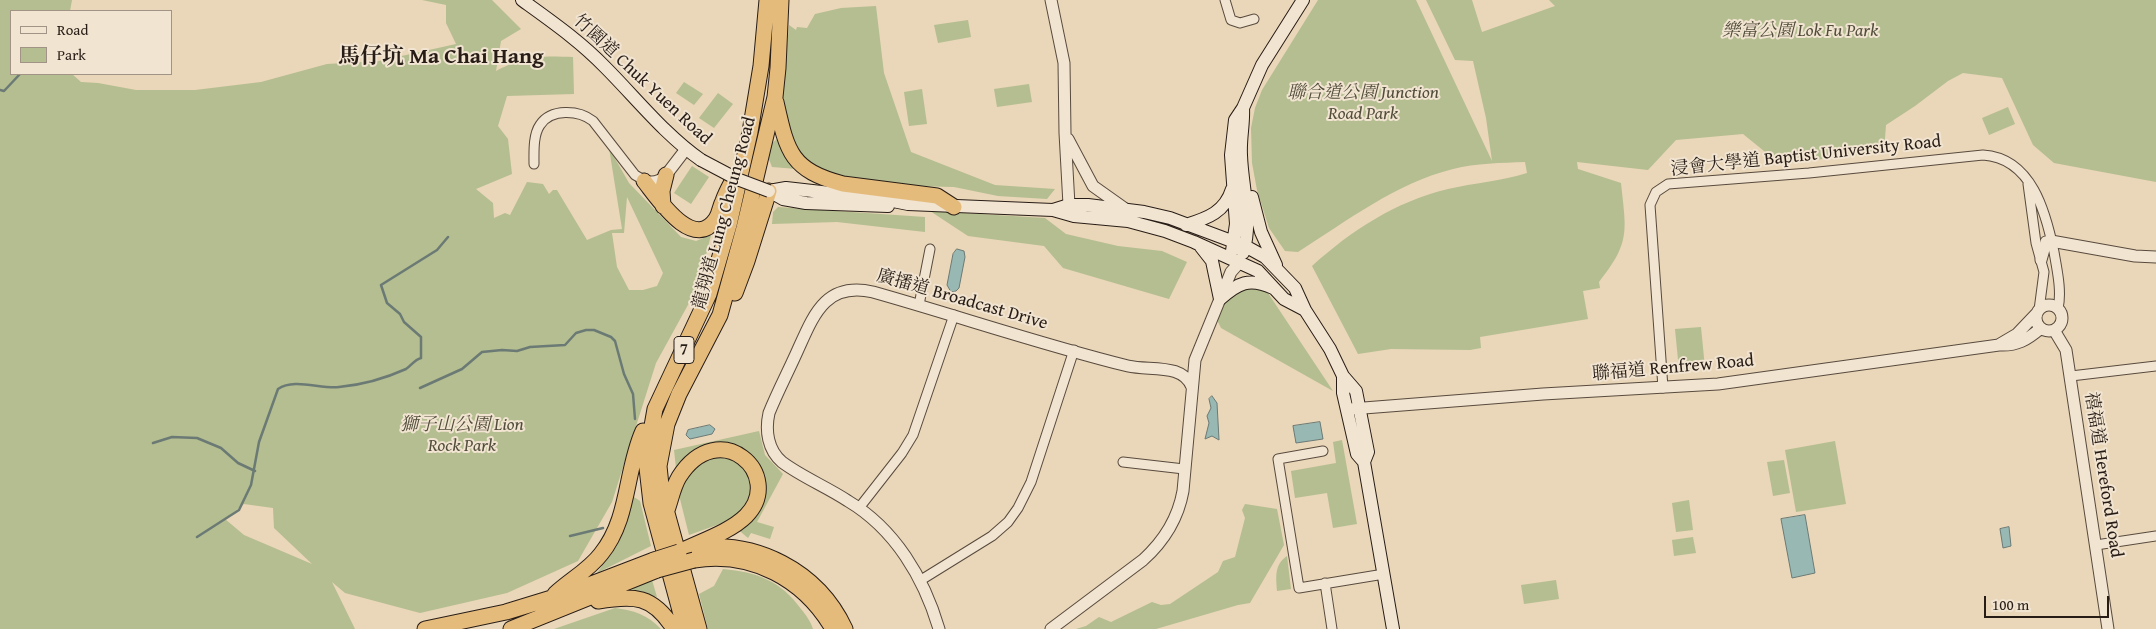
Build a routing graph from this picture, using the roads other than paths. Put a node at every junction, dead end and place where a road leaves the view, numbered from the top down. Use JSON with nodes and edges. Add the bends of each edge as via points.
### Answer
{"nodes":[{"id":1,"x":522,"y":0,"type":"edge"},
{"id":2,"x":767,"y":0,"type":"edge"},
{"id":3,"x":781,"y":0,"type":"edge"},
{"id":4,"x":1051,"y":0,"type":"edge"},
{"id":5,"x":1225,"y":0,"type":"edge"},
{"id":6,"x":1302,"y":0,"type":"edge"},
{"id":7,"x":1254,"y":19,"type":"dead end"},
{"id":8,"x":775,"y":97,"type":"junction"},
{"id":9,"x":1065,"y":133,"type":"junction"},
{"id":10,"x":688,"y":151,"type":"junction"},
{"id":11,"x":744,"y":158,"type":"junction"},
{"id":12,"x":534,"y":164,"type":"dead end"},
{"id":13,"x":666,"y":175,"type":"junction"},
{"id":14,"x":644,"y":181,"type":"junction"},
{"id":15,"x":1239,"y":183,"type":"junction"},
{"id":16,"x":2028,"y":184,"type":"junction"},
{"id":17,"x":769,"y":191,"type":"junction"},
{"id":18,"x":663,"y":206,"type":"junction"},
{"id":19,"x":954,"y":206,"type":"junction"},
{"id":20,"x":1124,"y":208,"type":"junction"},
{"id":21,"x":1071,"y":211,"type":"junction"},
{"id":22,"x":1186,"y":225,"type":"junction"},
{"id":23,"x":2051,"y":241,"type":"junction"},
{"id":24,"x":1194,"y":242,"type":"junction"},
{"id":25,"x":1240,"y":244,"type":"junction"},
{"id":26,"x":930,"y":249,"type":"dead end"},
{"id":27,"x":2156,"y":257,"type":"edge"},
{"id":28,"x":2041,"y":260,"type":"junction"},
{"id":29,"x":1234,"y":264,"type":"junction"},
{"id":30,"x":1278,"y":268,"type":"junction"},
{"id":31,"x":1277,"y":290,"type":"junction"},
{"id":32,"x":1220,"y":300,"type":"junction"},
{"id":33,"x":919,"y":305,"type":"junction"},
{"id":34,"x":2058,"y":309,"type":"junction"},
{"id":35,"x":1305,"y":310,"type":"junction"},
{"id":36,"x":2038,"y":311,"type":"junction"},
{"id":37,"x":720,"y":314,"type":"junction"},
{"id":38,"x":954,"y":315,"type":"junction"},
{"id":39,"x":2041,"y":328,"type":"junction"},
{"id":40,"x":2054,"y":330,"type":"junction"},
{"id":41,"x":1999,"y":345,"type":"junction"},
{"id":42,"x":1074,"y":350,"type":"junction"},
{"id":43,"x":1196,"y":360,"type":"junction"},
{"id":44,"x":2156,"y":366,"type":"edge"},
{"id":45,"x":1177,"y":371,"type":"junction"},
{"id":46,"x":2071,"y":376,"type":"junction"},
{"id":47,"x":1192,"y":387,"type":"junction"},
{"id":48,"x":1662,"y":388,"type":"junction"},
{"id":49,"x":1354,"y":408,"type":"junction"},
{"id":50,"x":652,"y":418,"type":"junction"},
{"id":51,"x":1323,"y":451,"type":"dead end"},
{"id":52,"x":1124,"y":462,"type":"dead end"},
{"id":53,"x":1184,"y":469,"type":"junction"},
{"id":54,"x":859,"y":508,"type":"junction"},
{"id":55,"x":667,"y":510,"type":"junction"},
{"id":56,"x":2156,"y":536,"type":"edge"},
{"id":57,"x":2096,"y":545,"type":"junction"},
{"id":58,"x":707,"y":546,"type":"junction"},
{"id":59,"x":655,"y":565,"type":"junction"},
{"id":60,"x":1384,"y":574,"type":"junction"},
{"id":61,"x":921,"y":580,"type":"junction"},
{"id":62,"x":613,"y":582,"type":"junction"},
{"id":63,"x":1325,"y":583,"type":"junction"},
{"id":64,"x":799,"y":588,"type":"junction"},
{"id":65,"x":550,"y":598,"type":"junction"},
{"id":66,"x":574,"y":603,"type":"junction"},
{"id":67,"x":425,"y":629,"type":"edge"},
{"id":68,"x":511,"y":629,"type":"edge"},
{"id":69,"x":674,"y":629,"type":"edge"},
{"id":70,"x":685,"y":629,"type":"edge"},
{"id":71,"x":699,"y":629,"type":"edge"},
{"id":72,"x":821,"y":629,"type":"edge"},
{"id":73,"x":833,"y":629,"type":"edge"},
{"id":74,"x":845,"y":629,"type":"edge"},
{"id":75,"x":939,"y":629,"type":"edge"},
{"id":76,"x":1052,"y":629,"type":"edge"},
{"id":77,"x":1332,"y":629,"type":"edge"},
{"id":78,"x":1393,"y":629,"type":"edge"},
{"id":79,"x":2108,"y":629,"type":"edge"}],
"edges":[{"from":1,"to":10,"type":"main road","name":"竹園道 Chuk Yuen Road","via":[[580,43]]},
{"from":2,"to":11,"type":"highway","name":"龍翔道 Lung Cheung Road","number":"7","via":[[761,66]]},
{"from":3,"to":8,"type":"highway","name":"龍翔道 Lung Cheung Road","number":"7"},
{"from":4,"to":9,"type":"street","via":[[1064,63]]},
{"from":5,"to":7,"type":"street","via":[[1231,20],[1240,24]]},
{"from":6,"to":15,"type":"main road","via":[[1262,64],[1235,120],[1232,137]]},
{"from":8,"to":19,"type":"highway","via":[[787,147],[804,168],[843,184],[937,196]]},
{"from":8,"to":37,"type":"highway","name":"龍翔道 Lung Cheung Road","number":"7"},
{"from":9,"to":20,"type":"street","via":[[1093,186]]},
{"from":9,"to":21,"type":"street"},
{"from":10,"to":13,"type":"street"},
{"from":10,"to":17,"type":"main road","name":"竹園道 Chuk Yuen Road","bridge":true,"via":[[729,176]]},
{"from":11,"to":18,"type":"highway","via":[[718,217],[708,226],[701,229],[689,227],[675,219]]},
{"from":11,"to":50,"type":"highway","name":"龍翔道 Lung Cheung Road","number":"7","via":[[713,281]]},
{"from":12,"to":14,"type":"street","via":[[539,126],[553,115],[570,113],[593,121],[635,175]]},
{"from":13,"to":14,"type":"street","via":[[654,182]]},
{"from":13,"to":18,"type":"highway"},
{"from":14,"to":18,"type":"highway"},
{"from":15,"to":22,"type":"main road","via":[[1227,204],[1218,212]]},
{"from":15,"to":25,"type":"main road","via":[[1236,224]]},
{"from":15,"to":30,"type":"main road","via":[[1252,197],[1261,232]]},
{"from":16,"to":23,"type":"street","name":"浸會大學道 Baptist University Road","via":[[2040,200]]},
{"from":16,"to":28,"type":"street"},
{"from":16,"to":48,"type":"street","name":"浸會大學道 Baptist University Road","via":[[2012,164],[1991,155],[1675,183],[1661,187],[1652,198],[1650,212]]},
{"from":17,"to":19,"type":"main road","name":"竹園道 Chuk Yuen Road","via":[[783,199],[806,198],[881,207],[908,204]]},
{"from":17,"to":37,"type":"highway","via":[[738,288]]},
{"from":19,"to":21,"type":"main road","name":"竹園道 Chuk Yuen Road"},
{"from":20,"to":21,"type":"main road","name":"竹園道 Chuk Yuen Road"},
{"from":20,"to":22,"type":"main road","name":"竹園道 Chuk Yuen Road","via":[[1170,218]]},
{"from":21,"to":24,"type":"main road","name":"竹園道 Chuk Yuen Road","via":[[1128,221]]},
{"from":22,"to":25,"type":"main road","name":"竹園道 Chuk Yuen Road"},
{"from":23,"to":27,"type":"street"},
{"from":23,"to":28,"type":"street","via":[[2046,242]]},
{"from":23,"to":34,"type":"street","name":"浸會大學道 Baptist University Road","via":[[2059,284]]},
{"from":24,"to":29,"type":"main road","name":"竹園道 Chuk Yuen Road"},
{"from":24,"to":32,"type":"main road","via":[[1212,261]]},
{"from":25,"to":29,"type":"main road"},
{"from":25,"to":30,"type":"main road","name":"竹園道 Chuk Yuen Road","via":[[1261,254]]},
{"from":26,"to":33,"type":"street"},
{"from":28,"to":36,"type":"street","via":[[2044,282]]},
{"from":29,"to":31,"type":"main road","name":"竹園道 Chuk Yuen Road","via":[[1258,271]]},
{"from":29,"to":32,"type":"street"},
{"from":30,"to":35,"type":"main road","via":[[1295,288]]},
{"from":31,"to":32,"type":"main road","via":[[1263,284],[1245,283],[1232,288]]},
{"from":31,"to":35,"type":"main road","name":"竹園道 Chuk Yuen Road","via":[[1284,299]]},
{"from":32,"to":43,"type":"street"},
{"from":33,"to":38,"type":"street","name":"廣播道 Broadcast Drive"},
{"from":33,"to":54,"type":"street","name":"廣播道 Broadcast Drive","via":[[860,289],[840,292],[829,298],[816,313],[769,413],[767,434],[778,459]]},
{"from":34,"to":36,"type":"street","via":[[2046,305]]},
{"from":34,"to":40,"type":"street","via":[[2061,320]]},
{"from":35,"to":49,"type":"main road","via":[[1343,376],[1356,391]]},
{"from":36,"to":39,"type":"street","via":[[2036,321]]},
{"from":36,"to":41,"type":"street","name":"聯福道 Renfrew Road","via":[[2017,334]]},
{"from":37,"to":55,"type":"highway","name":"龍翔道 Lung Cheung Road","number":"7","via":[[679,394],[664,437],[660,474]]},
{"from":38,"to":42,"type":"street","name":"廣播道 Broadcast Drive"},
{"from":38,"to":54,"type":"street","via":[[913,435]]},
{"from":39,"to":40,"type":"street"},
{"from":39,"to":41,"type":"street","name":"聯福道 Renfrew Road","via":[[2017,344]]},
{"from":40,"to":46,"type":"street","name":"禧福道 Hereford Road","via":[[2066,350]]},
{"from":41,"to":48,"type":"street","name":"聯福道 Renfrew Road","via":[[1726,383]]},
{"from":42,"to":45,"type":"street","name":"廣播道 Broadcast Drive","via":[[1134,367]]},
{"from":42,"to":61,"type":"street","via":[[1031,482],[1018,508],[992,536]]},
{"from":43,"to":45,"type":"street"},
{"from":43,"to":47,"type":"street"},
{"from":44,"to":46,"type":"street"},
{"from":45,"to":47,"type":"street","via":[[1189,380]]},
{"from":46,"to":57,"type":"street","name":"禧福道 Hereford Road"},
{"from":47,"to":53,"type":"street"},
{"from":48,"to":49,"type":"street","name":"聯福道 Renfrew Road"},
{"from":49,"to":60,"type":"main road","via":[[1368,452],[1364,462]]},
{"from":50,"to":65,"type":"highway","via":[[642,432],[625,504],[611,538],[594,563]]},
{"from":50,"to":70,"type":"highway","name":"龍翔道 Lung Cheung Road","number":"7","via":[[646,464],[651,503]]},
{"from":51,"to":63,"type":"street","via":[[1278,459],[1299,588]]},
{"from":52,"to":53,"type":"street"},
{"from":53,"to":76,"type":"street","via":[[1179,506],[1169,530],[1158,545],[1132,569]]},
{"from":54,"to":61,"type":"street","name":"廣播道 Broadcast Drive","via":[[890,536]]},
{"from":55,"to":58,"type":"highway","via":[[675,486],[691,462],[712,450],[734,452],[742,457],[756,474],[758,489],[752,508]]},
{"from":55,"to":71,"type":"highway","name":"龍翔道 Lung Cheung Road","number":"7"},
{"from":56,"to":57,"type":"street"},
{"from":57,"to":79,"type":"street","name":"禧福道 Hereford Road"},
{"from":58,"to":59,"type":"highway","bridge":true,"via":[[679,552]]},
{"from":58,"to":59,"type":"highway","bridge":true,"via":[[687,561]]},
{"from":58,"to":64,"type":"highway","via":[[730,558],[780,575]]},
{"from":58,"to":74,"type":"highway","via":[[745,549],[788,566],[821,592]]},
{"from":59,"to":62,"type":"highway"},
{"from":60,"to":63,"type":"street"},
{"from":60,"to":78,"type":"main road"},
{"from":61,"to":75,"type":"street","name":"廣播道 Broadcast Drive"},
{"from":62,"to":65,"type":"highway"},
{"from":62,"to":66,"type":"highway"},
{"from":63,"to":77,"type":"street"},
{"from":64,"to":72,"type":"highway"},
{"from":64,"to":73,"type":"highway","via":[[815,603]]},
{"from":65,"to":67,"type":"highway","via":[[506,612]]},
{"from":66,"to":68,"type":"highway"},
{"from":66,"to":69,"type":"highway","via":[[638,598],[657,608]]}]}
